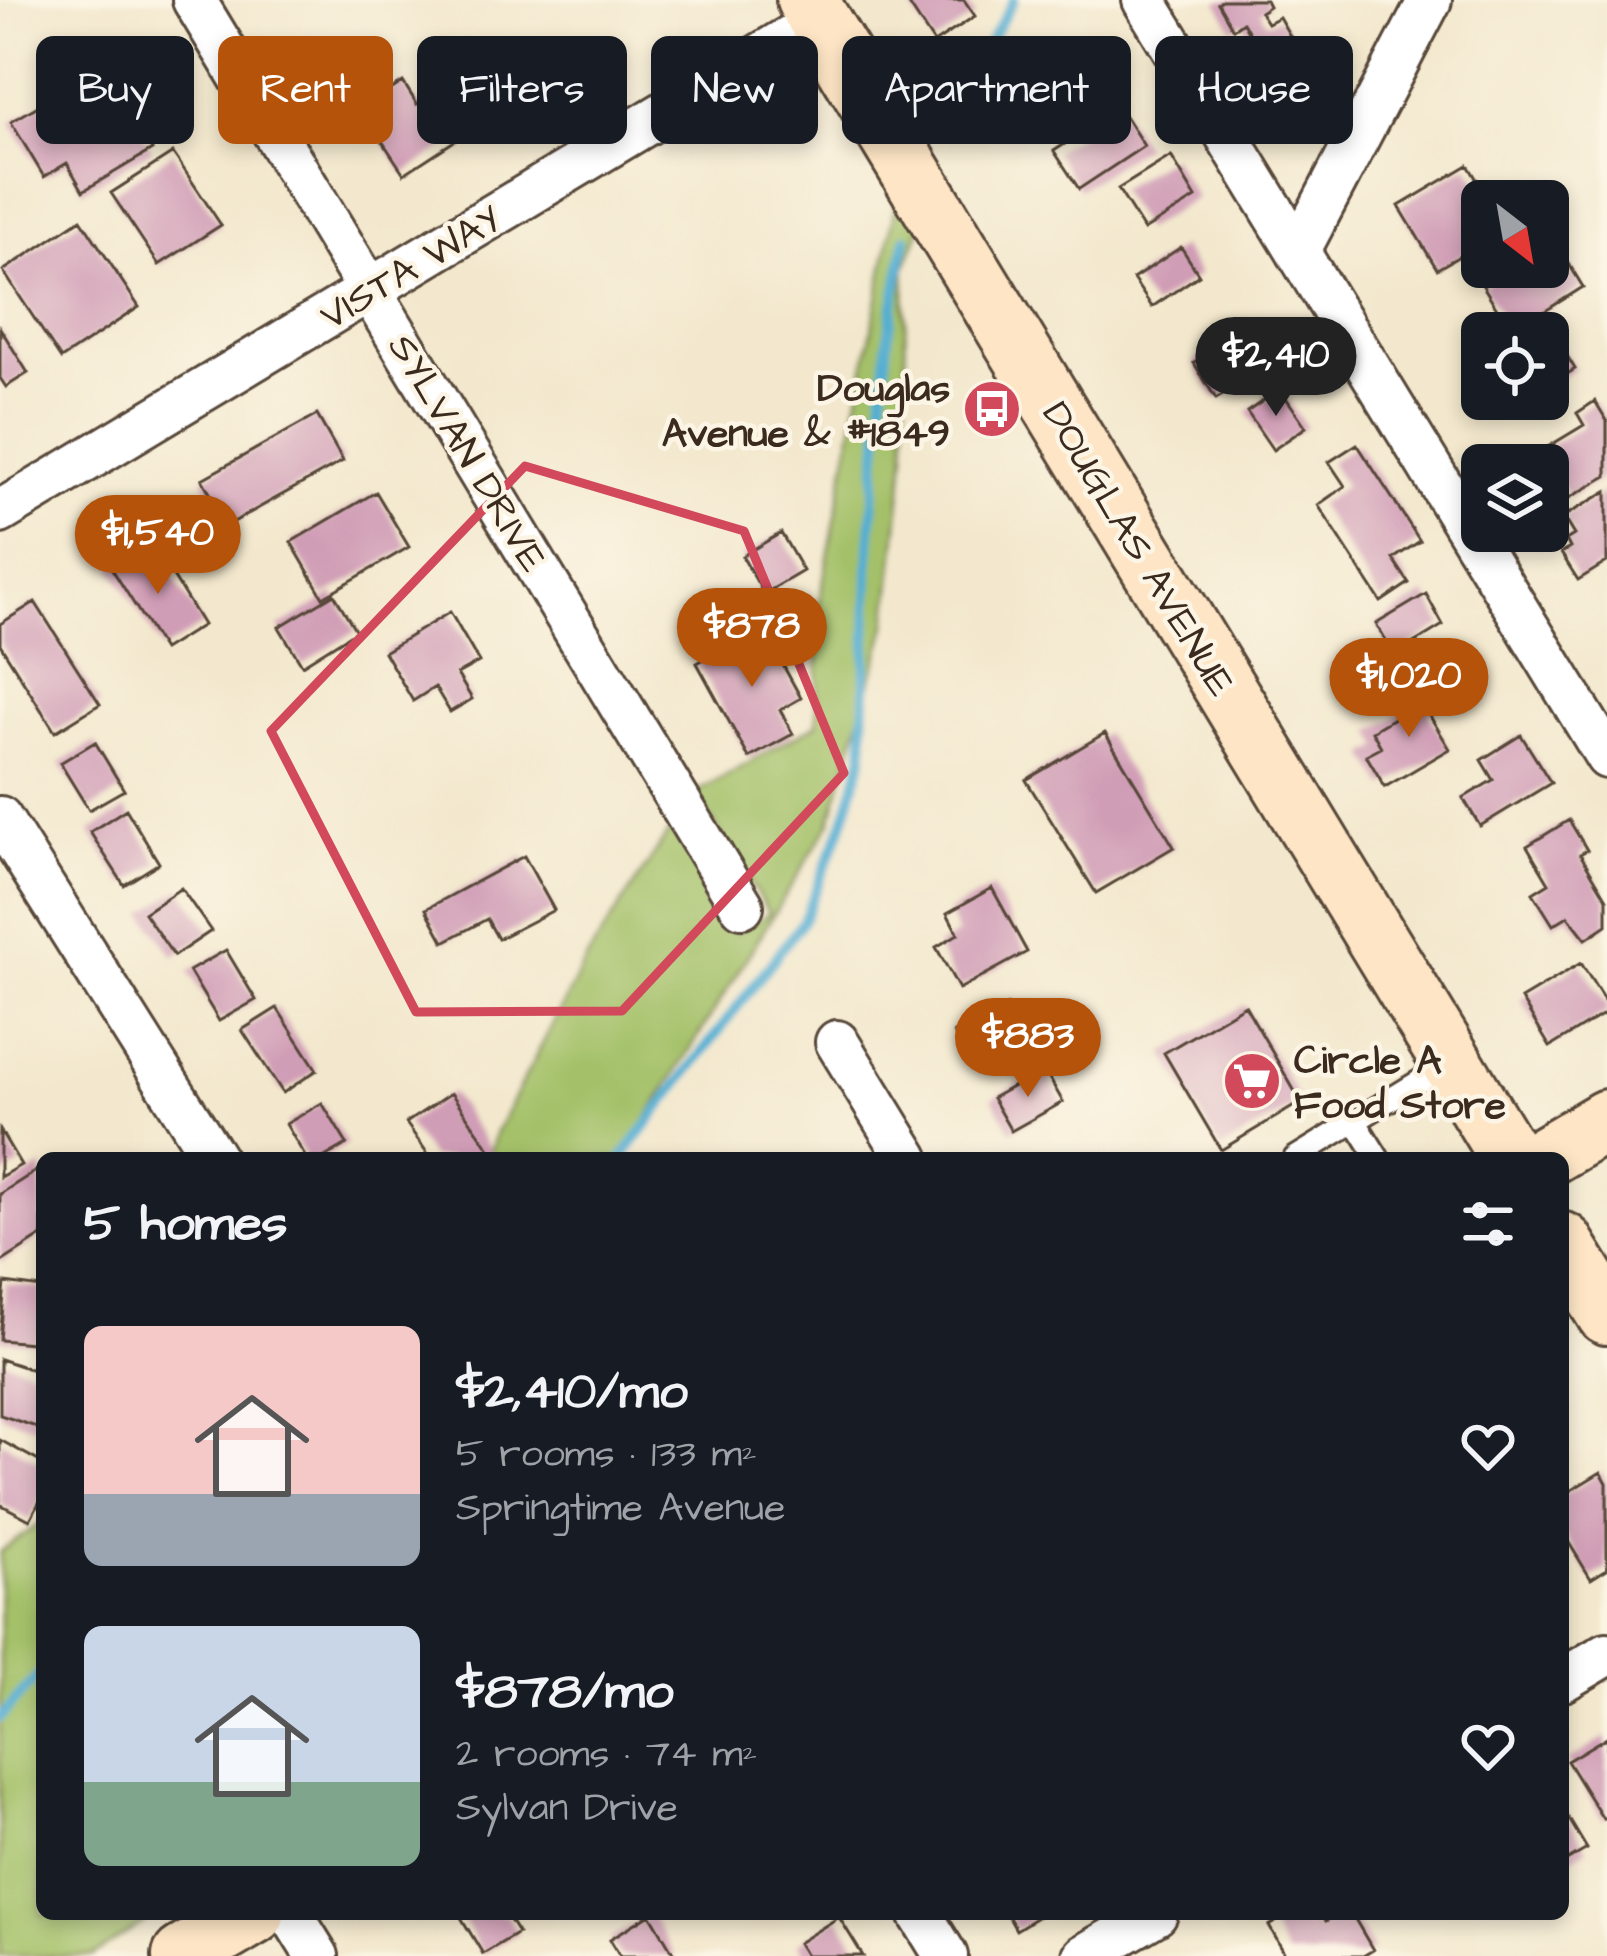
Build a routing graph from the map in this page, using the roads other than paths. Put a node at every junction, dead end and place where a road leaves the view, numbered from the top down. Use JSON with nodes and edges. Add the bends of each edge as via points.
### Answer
{"nodes":[{"id":1,"x":194,"y":0,"type":"edge"},
{"id":2,"x":1144,"y":0,"type":"edge"},
{"id":3,"x":1430,"y":0,"type":"edge"},
{"id":4,"x":813,"y":10,"type":"edge"},
{"id":5,"x":1298,"y":252,"type":"junction"},
{"id":6,"x":372,"y":290,"type":"junction"},
{"id":7,"x":0,"y":512,"type":"edge"},
{"id":8,"x":1607,"y":757,"type":"edge"},
{"id":9,"x":0,"y":818,"type":"edge"},
{"id":10,"x":742,"y":906,"type":"dead end"},
{"id":11,"x":837,"y":1042,"type":"dead end"},
{"id":12,"x":1451,"y":1062,"type":"junction"},
{"id":13,"x":1607,"y":1120,"type":"edge"},
{"id":14,"x":1355,"y":1121,"type":"junction"},
{"id":15,"x":210,"y":1152,"type":"edge"},
{"id":16,"x":904,"y":1152,"type":"edge"},
{"id":17,"x":1305,"y":1152,"type":"edge"},
{"id":18,"x":1374,"y":1152,"type":"edge"},
{"id":19,"x":1506,"y":1152,"type":"edge"},
{"id":20,"x":1553,"y":1152,"type":"edge"},
{"id":21,"x":1569,"y":1254,"type":"edge"},
{"id":22,"x":1607,"y":1314,"type":"edge"},
{"id":23,"x":1607,"y":1654,"type":"edge"},
{"id":24,"x":1569,"y":1676,"type":"edge"},
{"id":25,"x":244,"y":1920,"type":"edge"},
{"id":26,"x":295,"y":1920,"type":"edge"},
{"id":27,"x":924,"y":1920,"type":"edge"},
{"id":28,"x":1146,"y":1920,"type":"edge"},
{"id":29,"x":183,"y":1956,"type":"edge"},
{"id":30,"x":317,"y":1956,"type":"edge"},
{"id":31,"x":946,"y":1956,"type":"edge"},
{"id":32,"x":1084,"y":1956,"type":"edge"}],
"edges":[{"from":1,"to":6,"type":"street","name":"SYLVAN DRIVE"},
{"from":2,"to":5,"type":"street"},
{"from":3,"to":5,"type":"street"},
{"from":4,"to":6,"type":"street","name":"VISTA WAY"},
{"from":4,"to":12,"type":"main road","name":"DOUGLAS AVENUE"},
{"from":5,"to":8,"type":"street"},
{"from":6,"to":7,"type":"street","name":"VISTA WAY"},
{"from":6,"to":10,"type":"street","name":"SYLVAN DRIVE"},
{"from":9,"to":15,"type":"street"},
{"from":11,"to":16,"type":"street"},
{"from":12,"to":14,"type":"lane"},
{"from":12,"to":19,"type":"main road","name":"DOUGLAS AVENUE"},
{"from":13,"to":20,"type":"main road"},
{"from":14,"to":17,"type":"lane"},
{"from":14,"to":18,"type":"lane"},
{"from":21,"to":22,"type":"main road"},
{"from":23,"to":24,"type":"street"},
{"from":25,"to":29,"type":"main road"},
{"from":26,"to":30,"type":"street"},
{"from":27,"to":31,"type":"street"},
{"from":28,"to":32,"type":"street"}]}
